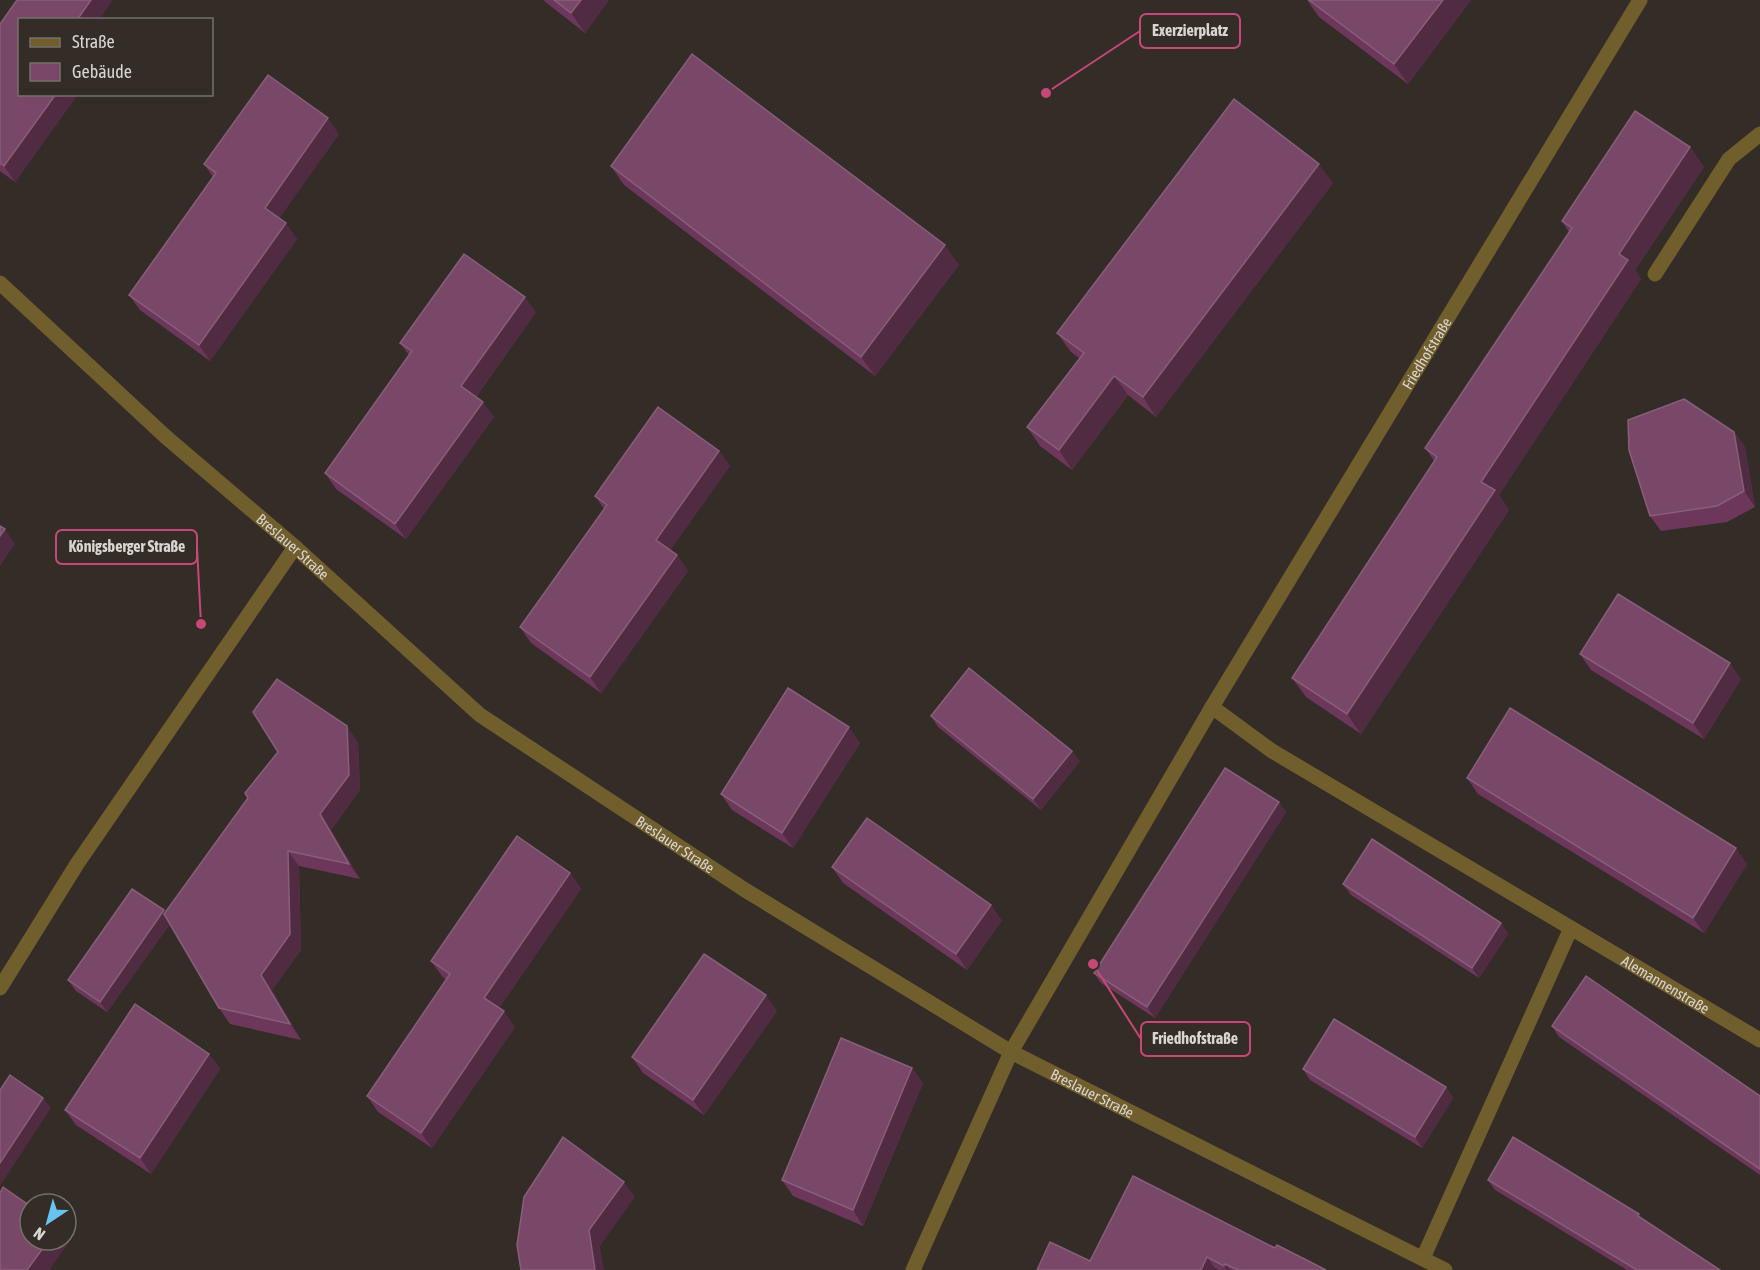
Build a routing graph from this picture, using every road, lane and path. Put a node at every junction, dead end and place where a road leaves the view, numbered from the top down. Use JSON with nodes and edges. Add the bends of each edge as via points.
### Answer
{"nodes":[{"id":1,"x":1640,"y":0,"type":"edge"},
{"id":2,"x":1760,"y":134,"type":"edge"},
{"id":3,"x":1654,"y":274,"type":"dead end"},
{"id":4,"x":0,"y":283,"type":"edge"},
{"id":5,"x":295,"y":547,"type":"junction"},
{"id":6,"x":1212,"y":707,"type":"junction"},
{"id":7,"x":1571,"y":928,"type":"junction"},
{"id":8,"x":0,"y":988,"type":"edge"},
{"id":9,"x":1760,"y":1040,"type":"edge"},
{"id":10,"x":1011,"y":1052,"type":"junction"},
{"id":11,"x":1423,"y":1258,"type":"junction"},
{"id":12,"x":913,"y":1270,"type":"edge"},
{"id":13,"x":1445,"y":1270,"type":"edge"}],
"edges":[{"from":1,"to":6,"type":"street","name":"Friedhofstraße"},
{"from":2,"to":3,"type":"street","via":[[1729,159]]},
{"from":4,"to":5,"type":"street","name":"Breslauer Straße","via":[[166,437]]},
{"from":5,"to":8,"type":"street","via":[[77,864]]},
{"from":5,"to":10,"type":"street","name":"Breslauer Straße","via":[[480,716],[745,890]]},
{"from":6,"to":7,"type":"street","via":[[1272,751]]},
{"from":6,"to":10,"type":"street","name":"Friedhofstraße"},
{"from":7,"to":9,"type":"street","name":"Alemannenstraße"},
{"from":7,"to":11,"type":"street"},
{"from":10,"to":11,"type":"street","name":"Breslauer Straße"},
{"from":10,"to":12,"type":"street","name":"Friedhofstraße"},
{"from":11,"to":13,"type":"street","name":"Breslauer Straße"}]}
